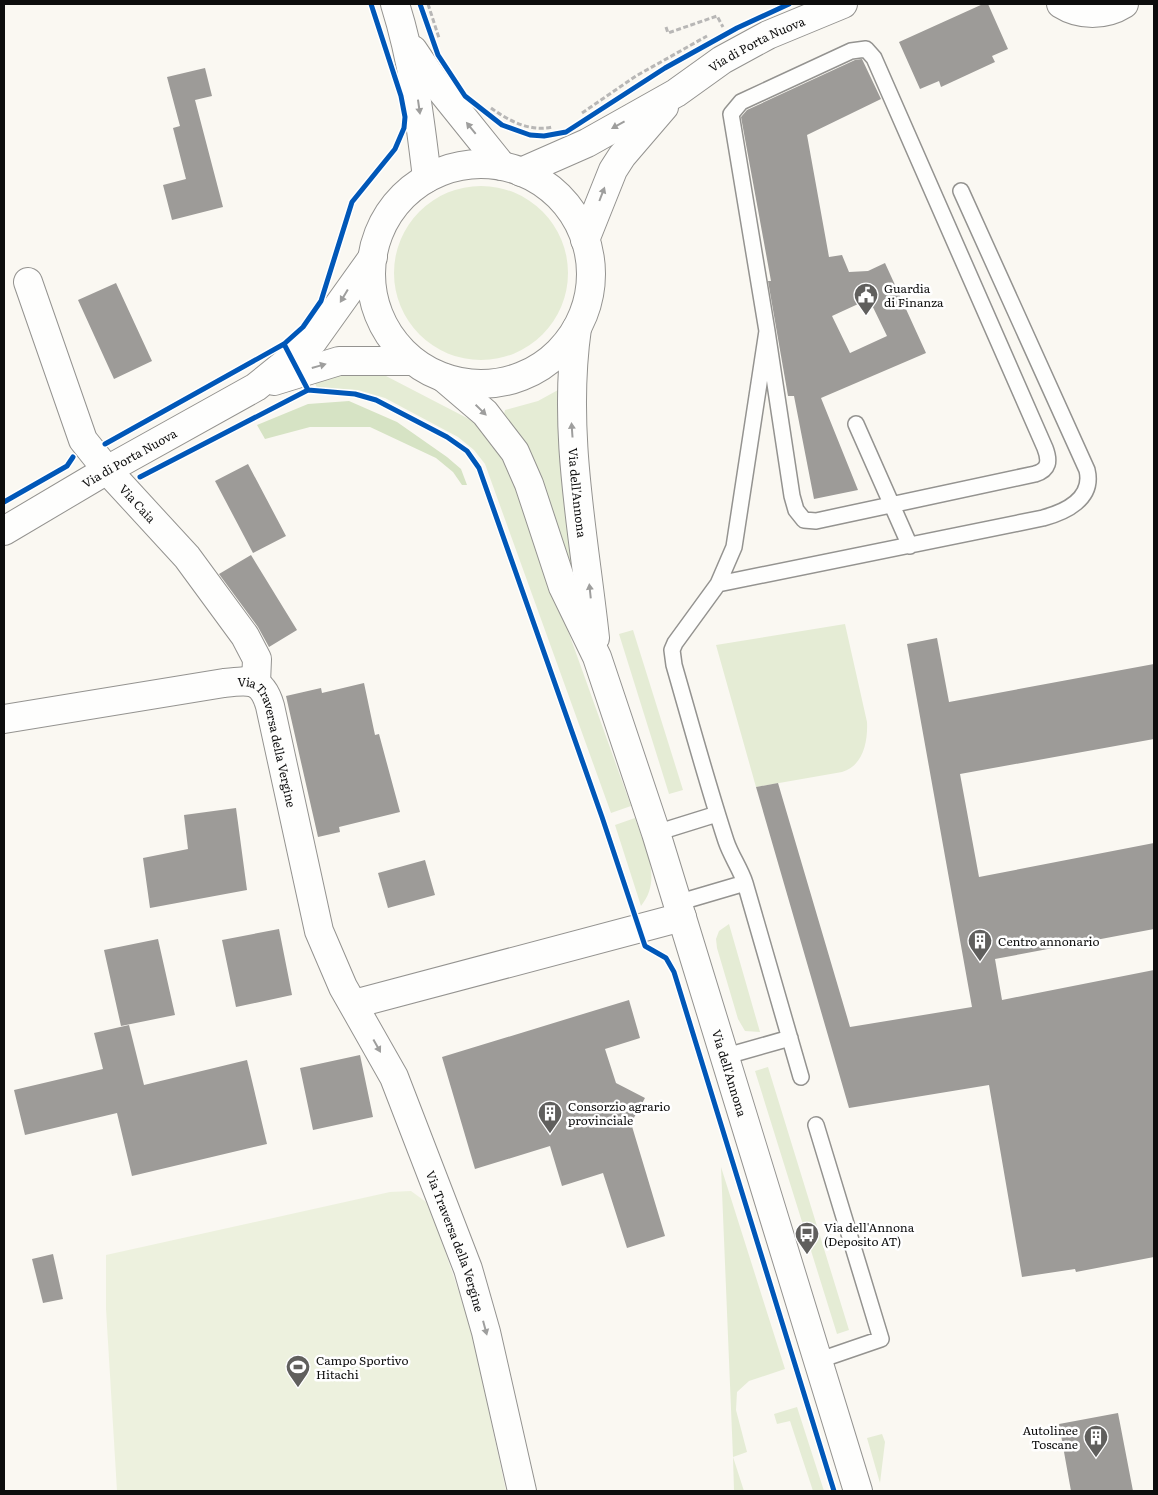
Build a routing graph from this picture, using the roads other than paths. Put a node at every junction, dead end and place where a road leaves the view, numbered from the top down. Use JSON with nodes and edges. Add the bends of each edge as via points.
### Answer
{"nodes":[{"id":1,"x":395,"y":4,"type":"edge"},
{"id":2,"x":843,"y":4,"type":"edge"},
{"id":3,"x":1061,"y":4,"type":"edge"},
{"id":4,"x":1124,"y":4,"type":"edge"},
{"id":5,"x":407,"y":42,"type":"junction"},
{"id":6,"x":676,"y":93,"type":"junction"},
{"id":7,"x":512,"y":169,"type":"junction"},
{"id":8,"x":427,"y":178,"type":"junction"},
{"id":9,"x":961,"y":191,"type":"dead end"},
{"id":10,"x":586,"y":240,"type":"junction"},
{"id":11,"x":373,"y":257,"type":"junction"},
{"id":12,"x":28,"y":282,"type":"dead end"},
{"id":13,"x":578,"y":327,"type":"junction"},
{"id":14,"x":767,"y":331,"type":"junction"},
{"id":15,"x":413,"y":360,"type":"junction"},
{"id":16,"x":444,"y":378,"type":"junction"},
{"id":17,"x":256,"y":387,"type":"junction"},
{"id":18,"x":856,"y":424,"type":"dead end"},
{"id":19,"x":107,"y":470,"type":"junction"},
{"id":20,"x":892,"y":505,"type":"junction"},
{"id":21,"x":4,"y":531,"type":"edge"},
{"id":22,"x":910,"y":546,"type":"junction"},
{"id":23,"x":718,"y":584,"type":"junction"},
{"id":24,"x":597,"y":657,"type":"junction"},
{"id":25,"x":256,"y":683,"type":"junction"},
{"id":26,"x":4,"y":719,"type":"edge"},
{"id":27,"x":717,"y":814,"type":"junction"},
{"id":28,"x":656,"y":833,"type":"junction"},
{"id":29,"x":745,"y":883,"type":"junction"},
{"id":30,"x":680,"y":910,"type":"junction"},
{"id":31,"x":354,"y":1004,"type":"junction"},
{"id":32,"x":790,"y":1038,"type":"junction"},
{"id":33,"x":724,"y":1057,"type":"junction"},
{"id":34,"x":801,"y":1077,"type":"dead end"},
{"id":35,"x":816,"y":1125,"type":"dead end"},
{"id":36,"x":817,"y":1361,"type":"junction"},
{"id":37,"x":522,"y":1491,"type":"edge"},
{"id":38,"x":858,"y":1491,"type":"edge"}],
"edges":[{"from":1,"to":5,"type":"street"},
{"from":2,"to":6,"type":"street","name":"Via di Porta Nuova","via":[[768,35],[722,60]]},
{"from":3,"to":4,"type":"street","via":[[1092,13]]},
{"from":7,"to":5,"type":"street","one_way":true,"via":[[436,84]]},
{"from":5,"to":8,"type":"street","one_way":true},
{"from":6,"to":7,"type":"street","name":"Via di Porta Nuova","one_way":true,"via":[[587,143]]},
{"from":10,"to":6,"type":"street","name":"Via di Porta Nuova","one_way":true,"via":[[613,170]]},
{"from":7,"to":8,"type":"street","name":"Via dell'Annona","via":[[476,164],[459,166]]},
{"from":7,"to":10,"type":"street","name":"Via dell'Annona","via":[[547,186],[561,198]]},
{"from":8,"to":11,"type":"street","name":"Via dell'Annona","via":[[393,207],[380,231]]},
{"from":9,"to":22,"type":"lane","via":[[1087,470],[1088,485],[1077,502],[1052,516]]},
{"from":10,"to":13,"type":"street","name":"Via dell'Annona","via":[[590,284]]},
{"from":11,"to":15,"type":"street","name":"Via dell'Annona","via":[[372,290],[379,314],[395,343]]},
{"from":11,"to":17,"type":"street","name":"Via di Porta Nuova","one_way":true,"via":[[313,340]]},
{"from":12,"to":19,"type":"street","name":"Via Caia","via":[[83,440]]},
{"from":13,"to":16,"type":"street","name":"Via dell'Annona","via":[[559,352],[541,367],[520,377],[482,384]]},
{"from":24,"to":13,"type":"street","name":"Via dell'Annona","one_way":true,"via":[[571,420],[573,356]]},
{"from":14,"to":20,"type":"lane","via":[[792,496],[800,516],[816,521]]},
{"from":14,"to":20,"type":"lane","via":[[731,114],[741,102],[851,50],[866,49],[874,58],[1049,459],[1046,469],[1035,474]]},
{"from":14,"to":23,"type":"lane","via":[[737,537]]},
{"from":15,"to":16,"type":"street","name":"Via dell'Annona"},
{"from":17,"to":15,"type":"street","name":"Via di Porta Nuova","one_way":true,"via":[[338,361]]},
{"from":16,"to":24,"type":"street","name":"Via dell'Annona","one_way":true,"via":[[485,413],[515,452],[564,587]]},
{"from":17,"to":19,"type":"street","name":"Via di Porta Nuova"},
{"from":18,"to":20,"type":"lane"},
{"from":19,"to":21,"type":"street","name":"Via di Porta Nuova"},
{"from":19,"to":25,"type":"street","name":"Via Caia","via":[[187,557],[246,636],[257,658]]},
{"from":20,"to":22,"type":"lane"},
{"from":22,"to":23,"type":"lane"},
{"from":23,"to":27,"type":"lane","via":[[672,650]]},
{"from":24,"to":28,"type":"street","name":"Via dell'Annona"},
{"from":25,"to":26,"type":"street","name":"Via Traversa della Vergine","via":[[224,683]]},
{"from":25,"to":31,"type":"street","name":"Via Traversa della Vergine","via":[[267,696],[270,706],[319,931],[335,971]]},
{"from":27,"to":28,"type":"lane"},
{"from":27,"to":29,"type":"lane"},
{"from":28,"to":30,"type":"street","name":"Via dell'Annona"},
{"from":29,"to":30,"type":"lane"},
{"from":29,"to":32,"type":"lane"},
{"from":30,"to":31,"type":"street"},
{"from":30,"to":33,"type":"street","name":"Via dell'Annona"},
{"from":31,"to":37,"type":"street","name":"Via Traversa della Vergine","one_way":true,"via":[[394,1077],[468,1269],[486,1332]]},
{"from":32,"to":33,"type":"lane"},
{"from":32,"to":34,"type":"lane"},
{"from":33,"to":36,"type":"street","name":"Via dell'Annona"},
{"from":35,"to":36,"type":"lane","via":[[881,1339]]},
{"from":36,"to":38,"type":"street","name":"Via dell'Annona"}]}
